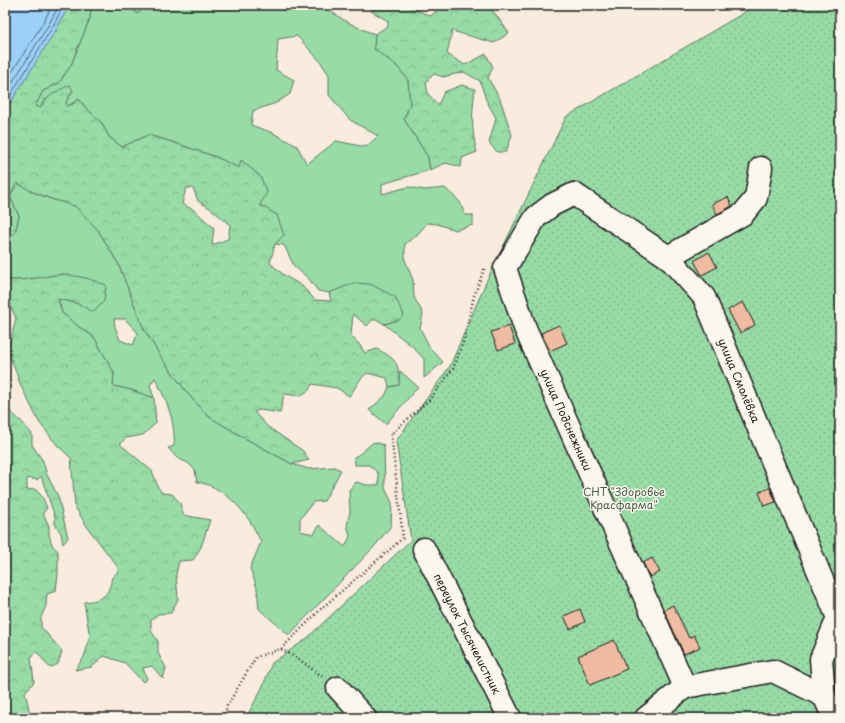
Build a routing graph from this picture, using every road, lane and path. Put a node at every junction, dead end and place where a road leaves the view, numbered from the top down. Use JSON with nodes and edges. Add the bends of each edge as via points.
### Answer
{"nodes":[{"id":1,"x":761,"y":168,"type":"dead end"},
{"id":2,"x":574,"y":194,"type":"joint"},
{"id":3,"x":668,"y":257,"type":"junction"},
{"id":4,"x":488,"y":260,"type":"dead end"},
{"id":5,"x":424,"y":549,"type":"dead end"},
{"id":6,"x":839,"y":617,"type":"edge"},
{"id":7,"x":281,"y":649,"type":"junction"},
{"id":8,"x":685,"y":687,"type":"junction"},
{"id":9,"x":338,"y":688,"type":"joint"},
{"id":10,"x":824,"y":696,"type":"junction"},
{"id":11,"x":224,"y":718,"type":"edge"},
{"id":12,"x":365,"y":718,"type":"edge"},
{"id":13,"x":510,"y":718,"type":"edge"},
{"id":14,"x":646,"y":718,"type":"edge"},
{"id":15,"x":834,"y":718,"type":"edge"}],
"edges":[{"from":1,"to":3,"type":"street","via":[[756,198],[744,214]]},
{"from":2,"to":3,"type":"street","name":"улица Смолёвка"},
{"from":2,"to":8,"type":"street","name":"улица Подснежники","via":[[536,217],[505,268],[525,328]]},
{"from":3,"to":6,"type":"street","name":"улица Смолёвка","via":[[704,297]]},
{"from":4,"to":7,"type":"path","via":[[474,296],[464,340],[453,369],[429,400],[391,434],[403,538],[322,608]]},
{"from":5,"to":13,"type":"street","name":"переулок Тысячелистник"},
{"from":6,"to":10,"type":"street","via":[[821,659]]},
{"from":7,"to":9,"type":"path"},
{"from":7,"to":11,"type":"path","via":[[256,657],[227,706]]},
{"from":8,"to":10,"type":"street","via":[[772,671]]},
{"from":8,"to":14,"type":"street"},
{"from":9,"to":12,"type":"street"},
{"from":10,"to":15,"type":"street"}]}
